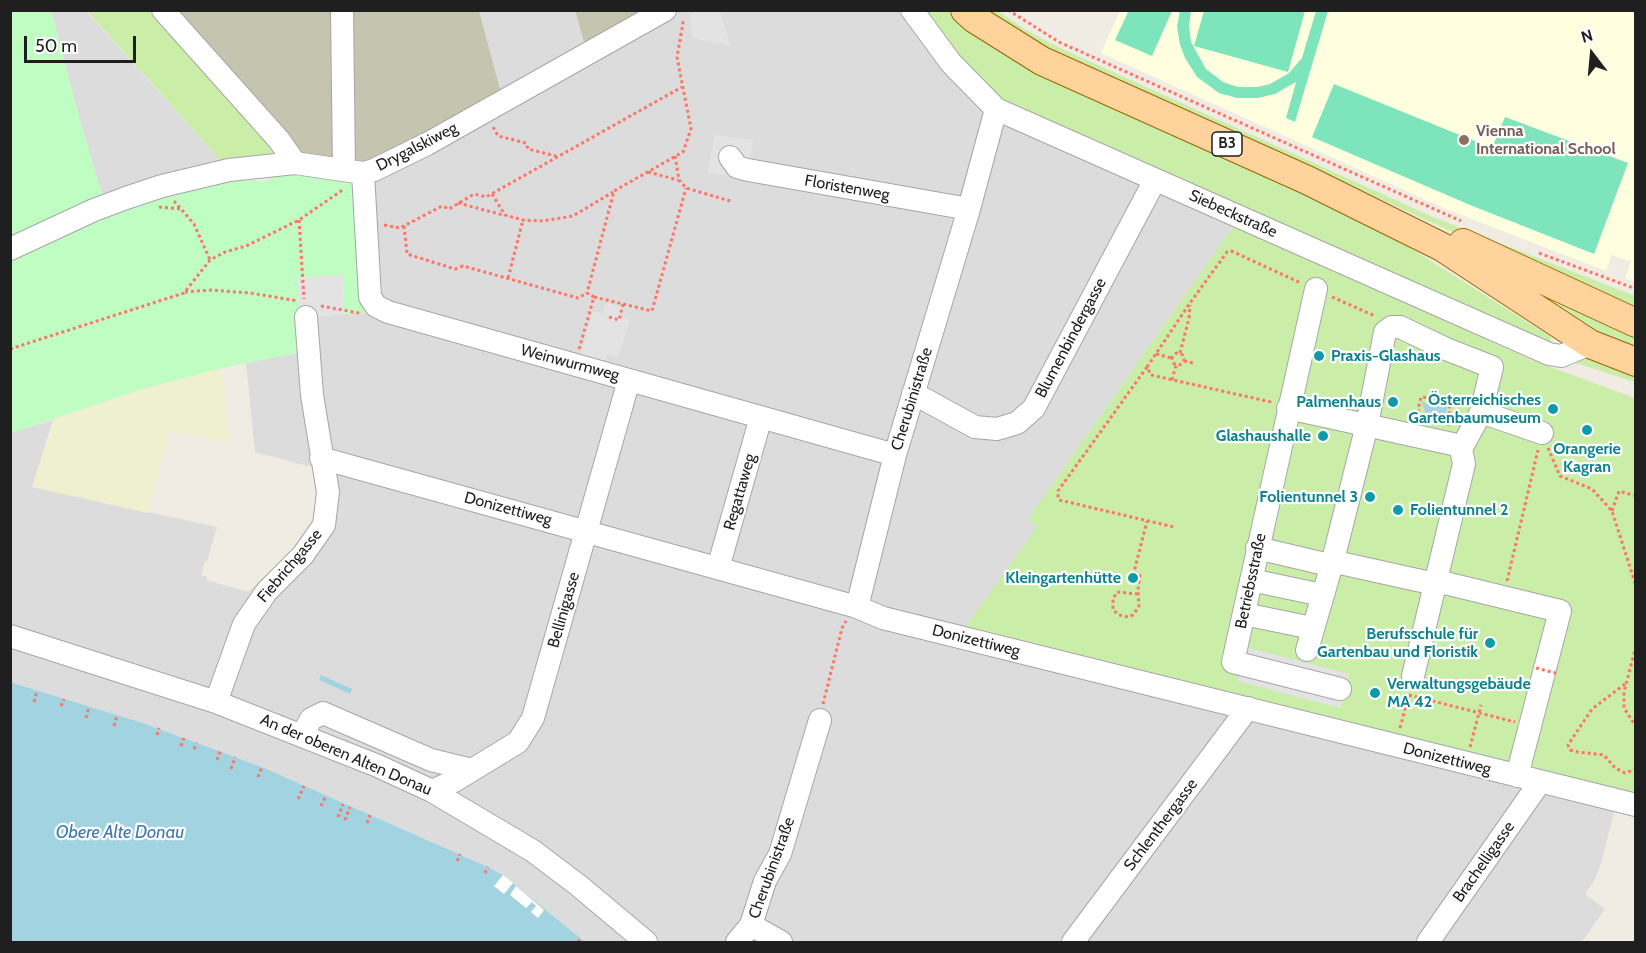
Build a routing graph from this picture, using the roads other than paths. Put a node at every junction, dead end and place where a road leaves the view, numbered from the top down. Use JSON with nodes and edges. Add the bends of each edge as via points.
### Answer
{"nodes":[{"id":1,"x":163,"y":10,"type":"edge"},
{"id":2,"x":342,"y":10,"type":"edge"},
{"id":3,"x":912,"y":10,"type":"edge"},
{"id":4,"x":965,"y":10,"type":"edge"},
{"id":5,"x":980,"y":10,"type":"edge"},
{"id":6,"x":671,"y":12,"type":"edge"},
{"id":7,"x":996,"y":109,"type":"junction"},
{"id":8,"x":730,"y":158,"type":"dead end"},
{"id":9,"x":295,"y":163,"type":"junction"},
{"id":10,"x":353,"y":171,"type":"junction"},
{"id":11,"x":1155,"y":180,"type":"junction"},
{"id":12,"x":969,"y":209,"type":"junction"},
{"id":13,"x":10,"y":249,"type":"edge"},
{"id":14,"x":1316,"y":289,"type":"dead end"},
{"id":15,"x":302,"y":309,"type":"road end"},
{"id":16,"x":1635,"y":322,"type":"edge"},
{"id":17,"x":1590,"y":344,"type":"junction"},
{"id":18,"x":1635,"y":362,"type":"edge"},
{"id":19,"x":629,"y":380,"type":"junction"},
{"id":20,"x":913,"y":393,"type":"junction"},
{"id":21,"x":1288,"y":408,"type":"junction"},
{"id":22,"x":1481,"y":412,"type":"junction"},
{"id":23,"x":761,"y":417,"type":"junction"},
{"id":24,"x":1367,"y":425,"type":"junction"},
{"id":25,"x":1542,"y":433,"type":"road end"},
{"id":26,"x":1461,"y":449,"type":"junction"},
{"id":27,"x":895,"y":455,"type":"junction"},
{"id":28,"x":321,"y":458,"type":"junction"},
{"id":29,"x":587,"y":531,"type":"junction"},
{"id":30,"x":1257,"y":548,"type":"junction"},
{"id":31,"x":1332,"y":564,"type":"junction"},
{"id":32,"x":718,"y":568,"type":"junction"},
{"id":33,"x":1251,"y":580,"type":"junction"},
{"id":34,"x":1435,"y":584,"type":"junction"},
{"id":35,"x":1322,"y":595,"type":"junction"},
{"id":36,"x":858,"y":607,"type":"junction"},
{"id":37,"x":1244,"y":614,"type":"junction"},
{"id":38,"x":1312,"y":628,"type":"junction"},
{"id":39,"x":10,"y":636,"type":"edge"},
{"id":40,"x":1307,"y":650,"type":"dead end"},
{"id":41,"x":1411,"y":686,"type":"road end"},
{"id":42,"x":1340,"y":689,"type":"dead end"},
{"id":43,"x":216,"y":702,"type":"junction"},
{"id":44,"x":1248,"y":708,"type":"junction"},
{"id":45,"x":820,"y":720,"type":"dead end"},
{"id":46,"x":302,"y":736,"type":"junction"},
{"id":47,"x":472,"y":770,"type":"junction"},
{"id":48,"x":1517,"y":776,"type":"junction"},
{"id":49,"x":1540,"y":782,"type":"junction"},
{"id":50,"x":432,"y":791,"type":"junction"},
{"id":51,"x":1635,"y":805,"type":"edge"},
{"id":52,"x":744,"y":934,"type":"edge"},
{"id":53,"x":646,"y":942,"type":"edge"},
{"id":54,"x":781,"y":942,"type":"edge"},
{"id":55,"x":1073,"y":942,"type":"edge"},
{"id":56,"x":1428,"y":942,"type":"edge"}],
"edges":[{"from":1,"to":9,"type":"street"},
{"from":2,"to":10,"type":"street","name":"Weinwurmweg"},
{"from":3,"to":7,"type":"street","name":"Siebeckstraße","via":[[951,63]]},
{"from":4,"to":17,"type":"main road","number":"B3","via":[[1042,61],[1307,180],[1442,247]]},
{"from":5,"to":16,"type":"main road","number":"B3","via":[[1045,52]]},
{"from":6,"to":10,"type":"street","name":"Drygalskiweg","via":[[427,144],[374,170]]},
{"from":7,"to":11,"type":"street","name":"Siebeckstraße"},
{"from":7,"to":12,"type":"street","name":"Cherubinistraße"},
{"from":8,"to":12,"type":"street","name":"Floristenweg","via":[[737,167],[748,170]]},
{"from":9,"to":10,"type":"street"},
{"from":9,"to":13,"type":"street","via":[[229,170],[160,196],[94,210]]},
{"from":10,"to":19,"type":"street","name":"Weinwurmweg","via":[[370,297],[376,306]]},
{"from":11,"to":17,"type":"street","name":"Siebeckstraße","via":[[1549,354],[1561,356]]},
{"from":11,"to":20,"type":"street","name":"Blumenbindergasse","via":[[1034,408],[1017,423],[997,429],[975,427]]},
{"from":12,"to":20,"type":"street","name":"Cherubinistraße"},
{"from":14,"to":21,"type":"street","name":"Betriebsstraße"},
{"from":15,"to":28,"type":"street","name":"Fiebrichgasse"},
{"from":17,"to":18,"type":"main road","number":"B3"},
{"from":19,"to":23,"type":"street","name":"Weinwurmweg"},
{"from":19,"to":29,"type":"street","name":"Bellinigasse"},
{"from":20,"to":27,"type":"street","name":"Cherubinistraße"},
{"from":21,"to":24,"type":"street"},
{"from":21,"to":30,"type":"street","name":"Betriebsstraße"},
{"from":22,"to":24,"type":"street","via":[[1492,367],[1392,327],[1385,332]]},
{"from":22,"to":25,"type":"street"},
{"from":22,"to":26,"type":"street"},
{"from":23,"to":27,"type":"street","name":"Weinwurmweg"},
{"from":23,"to":32,"type":"street","name":"Regattaweg"},
{"from":24,"to":26,"type":"street"},
{"from":24,"to":31,"type":"street"},
{"from":26,"to":34,"type":"street","via":[[1464,464]]},
{"from":27,"to":36,"type":"street","name":"Cherubinistraße"},
{"from":28,"to":29,"type":"street","name":"Donizettiweg"},
{"from":28,"to":43,"type":"street","name":"Fiebrichgasse","via":[[328,492],[324,525],[244,624]]},
{"from":29,"to":32,"type":"street","name":"Donizettiweg"},
{"from":29,"to":47,"type":"street","name":"Bellinigasse","via":[[533,718],[518,742]]},
{"from":30,"to":31,"type":"street"},
{"from":30,"to":33,"type":"street","name":"Betriebsstraße"},
{"from":31,"to":34,"type":"street"},
{"from":31,"to":35,"type":"street"},
{"from":32,"to":36,"type":"street","name":"Donizettiweg"},
{"from":33,"to":35,"type":"street"},
{"from":33,"to":37,"type":"street","name":"Betriebsstraße"},
{"from":34,"to":41,"type":"street"},
{"from":34,"to":48,"type":"street","via":[[1445,583],[1560,611]]},
{"from":35,"to":38,"type":"street"},
{"from":36,"to":44,"type":"street","name":"Donizettiweg","via":[[883,618]]},
{"from":37,"to":38,"type":"street"},
{"from":37,"to":42,"type":"street","name":"Betriebsstraße","via":[[1233,662]]},
{"from":38,"to":40,"type":"street"},
{"from":39,"to":43,"type":"street","name":"An der oberen Alten Donau"},
{"from":43,"to":46,"type":"street","name":"An der oberen Alten Donau"},
{"from":44,"to":48,"type":"street","name":"Donizettiweg"},
{"from":44,"to":55,"type":"street","name":"Schlenthergasse"},
{"from":45,"to":52,"type":"street","name":"Cherubinistraße","via":[[780,854]]},
{"from":46,"to":47,"type":"street","via":[[311,719],[323,713],[431,760]]},
{"from":46,"to":50,"type":"street","name":"An der oberen Alten Donau"},
{"from":47,"to":50,"type":"street","name":"Bellinigasse"},
{"from":48,"to":49,"type":"street","name":"Donizettiweg"},
{"from":49,"to":51,"type":"street","name":"Donizettiweg"},
{"from":49,"to":56,"type":"street","name":"Brachelligasse"},
{"from":50,"to":53,"type":"street","name":"An der oberen Alten Donau","via":[[532,851]]},
{"from":52,"to":54,"type":"street"}]}
